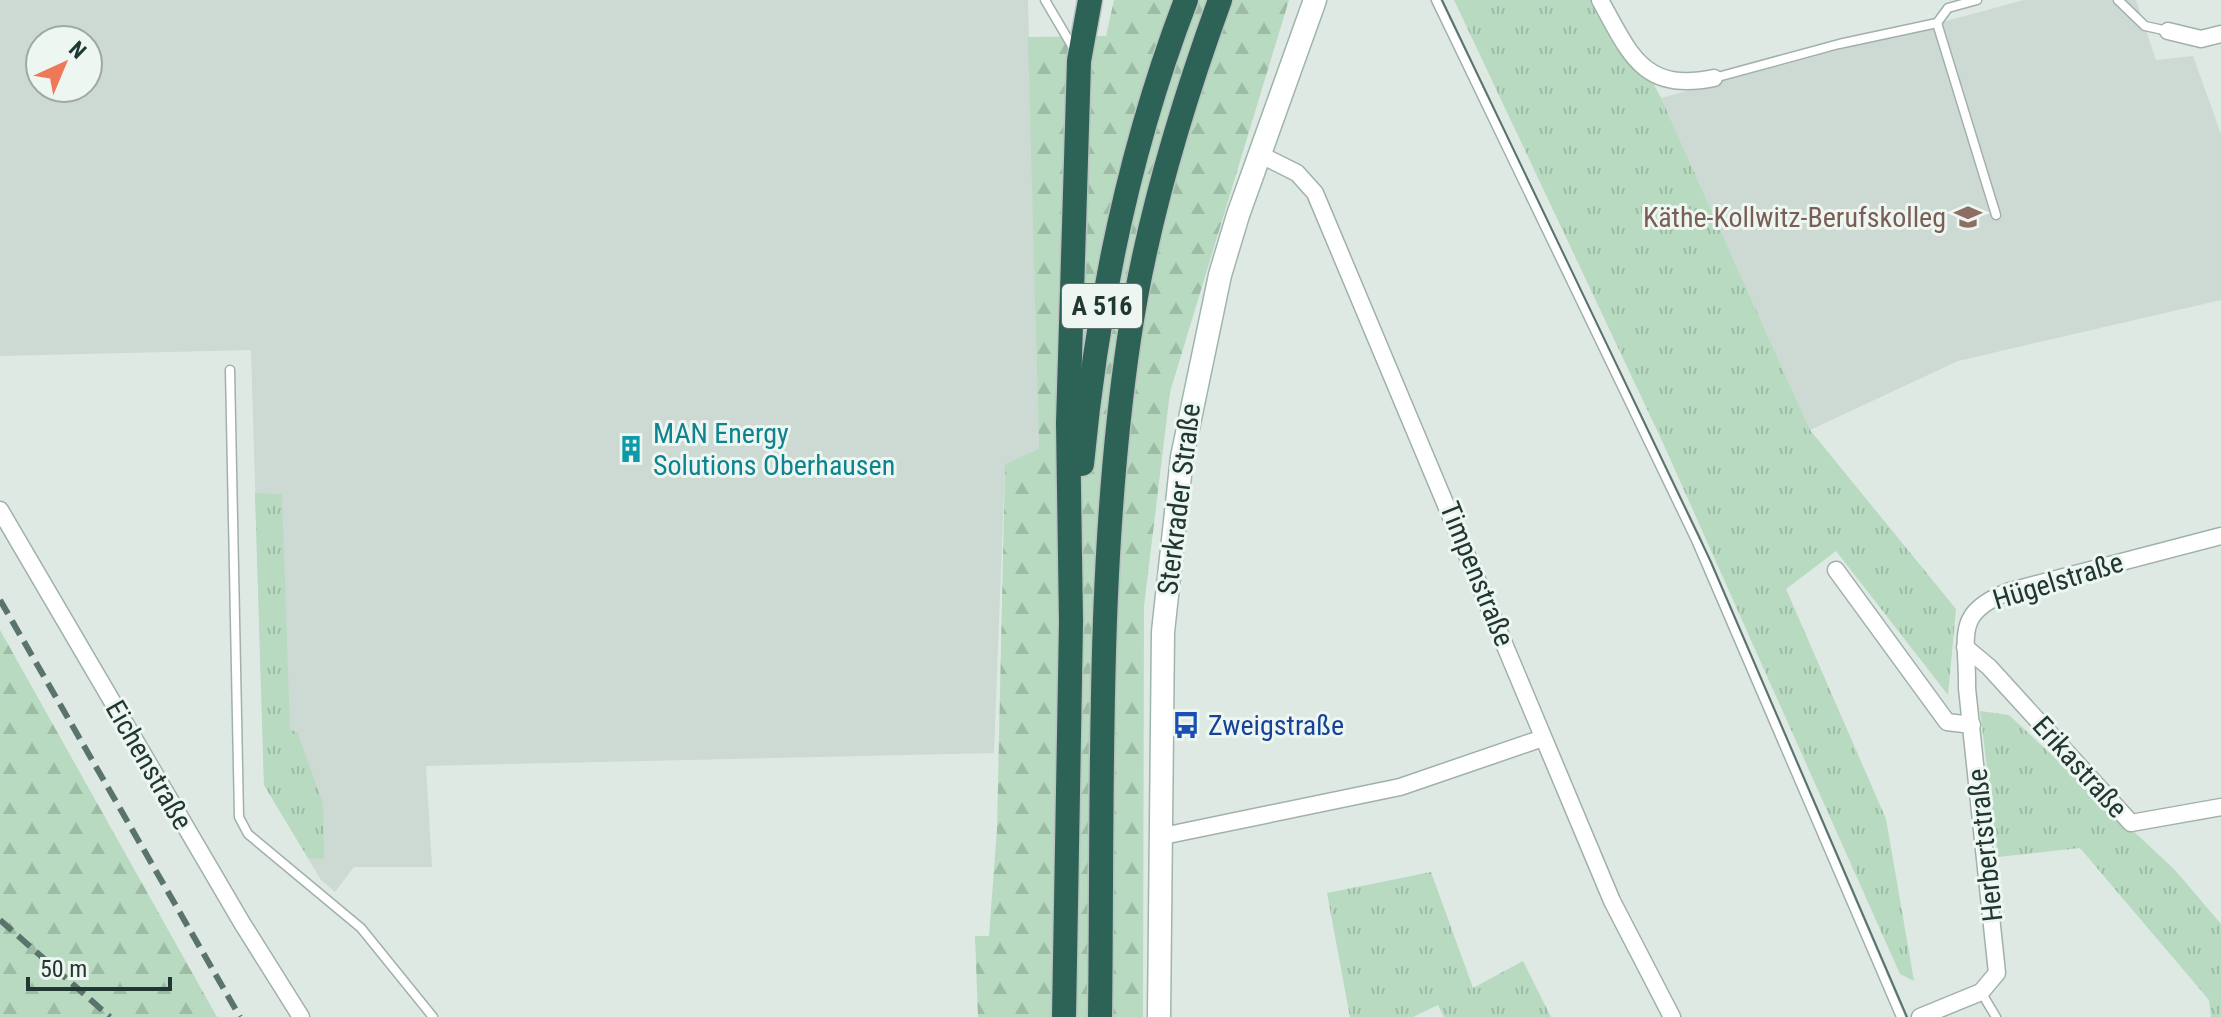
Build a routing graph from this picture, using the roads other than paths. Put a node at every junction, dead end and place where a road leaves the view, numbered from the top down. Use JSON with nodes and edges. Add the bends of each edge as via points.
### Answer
{"nodes":[{"id":1,"x":1045,"y":0,"type":"edge"},
{"id":2,"x":1090,"y":0,"type":"edge"},
{"id":3,"x":1186,"y":0,"type":"edge"},
{"id":4,"x":1220,"y":0,"type":"edge"},
{"id":5,"x":1315,"y":0,"type":"edge"},
{"id":6,"x":1436,"y":0,"type":"edge"},
{"id":7,"x":1600,"y":0,"type":"edge"},
{"id":8,"x":1977,"y":0,"type":"edge"},
{"id":9,"x":2118,"y":0,"type":"edge"},
{"id":10,"x":1937,"y":23,"type":"junction"},
{"id":11,"x":2168,"y":31,"type":"joint"},
{"id":12,"x":2221,"y":34,"type":"edge"},
{"id":13,"x":1079,"y":61,"type":"junction"},
{"id":14,"x":1714,"y":78,"type":"joint"},
{"id":15,"x":1259,"y":154,"type":"junction"},
{"id":16,"x":1996,"y":215,"type":"dead end"},
{"id":17,"x":230,"y":370,"type":"dead end"},
{"id":18,"x":0,"y":510,"type":"edge"},
{"id":19,"x":2221,"y":536,"type":"edge"},
{"id":20,"x":1836,"y":570,"type":"dead end"},
{"id":21,"x":1071,"y":622,"type":"junction"},
{"id":22,"x":1965,"y":647,"type":"junction"},
{"id":23,"x":1967,"y":688,"type":"joint"},
{"id":24,"x":1972,"y":725,"type":"junction"},
{"id":25,"x":1543,"y":738,"type":"junction"},
{"id":26,"x":2221,"y":807,"type":"edge"},
{"id":27,"x":1163,"y":836,"type":"junction"},
{"id":28,"x":1981,"y":992,"type":"junction"},
{"id":29,"x":301,"y":1017,"type":"edge"},
{"id":30,"x":433,"y":1017,"type":"edge"},
{"id":31,"x":1064,"y":1017,"type":"edge"},
{"id":32,"x":1100,"y":1017,"type":"edge"},
{"id":33,"x":1159,"y":1017,"type":"edge"},
{"id":34,"x":1672,"y":1017,"type":"edge"},
{"id":35,"x":1901,"y":1017,"type":"edge"},
{"id":36,"x":1920,"y":1017,"type":"edge"},
{"id":37,"x":1996,"y":1017,"type":"edge"}],
"edges":[{"from":1,"to":13,"type":"lane"},
{"from":2,"to":13,"type":"highway"},
{"from":3,"to":21,"type":"highway","number":"A 516","via":[[1162,62],[1103,299],[1084,438]]},
{"from":4,"to":32,"type":"highway","number":"A 516","via":[[1158,196],[1120,407],[1105,611]]},
{"from":5,"to":15,"type":"street","name":"Sterkrader Straße"},
{"from":6,"to":35,"type":"lane","via":[[1702,553]]},
{"from":7,"to":14,"type":"street","via":[[1629,52],[1652,75],[1690,83]]},
{"from":8,"to":10,"type":"lane","via":[[1948,8]]},
{"from":9,"to":11,"type":"lane","via":[[2145,26]]},
{"from":10,"to":14,"type":"lane"},
{"from":10,"to":16,"type":"lane"},
{"from":11,"to":12,"type":"street","via":[[2201,39]]},
{"from":13,"to":21,"type":"highway","via":[[1068,423]]},
{"from":15,"to":25,"type":"street","name":"Timpenstraße","via":[[1297,173],[1315,193]]},
{"from":15,"to":27,"type":"street","name":"Sterkrader Straße","via":[[1211,313],[1178,483],[1162,646]]},
{"from":17,"to":30,"type":"lane","via":[[239,817],[248,834],[361,928]]},
{"from":18,"to":29,"type":"street","name":"Eichenstraße"},
{"from":19,"to":22,"type":"street","name":"Hügelstraße","via":[[1983,601],[1969,620]]},
{"from":20,"to":24,"type":"street","via":[[1947,722]]},
{"from":21,"to":31,"type":"highway","number":"A 516"},
{"from":22,"to":23,"type":"street","name":"Hügelstraße"},
{"from":22,"to":26,"type":"street","name":"Erikastraße","via":[[2131,823]]},
{"from":23,"to":24,"type":"street","name":"Herbertstraße"},
{"from":24,"to":28,"type":"street","name":"Herbertstraße","via":[[1998,964],[1993,982]]},
{"from":25,"to":27,"type":"street","via":[[1400,787]]},
{"from":25,"to":34,"type":"street","name":"Timpenstraße","via":[[1612,901]]},
{"from":27,"to":33,"type":"street","name":"Sterkrader Straße"},
{"from":28,"to":36,"type":"street"},
{"from":28,"to":37,"type":"lane"}]}
